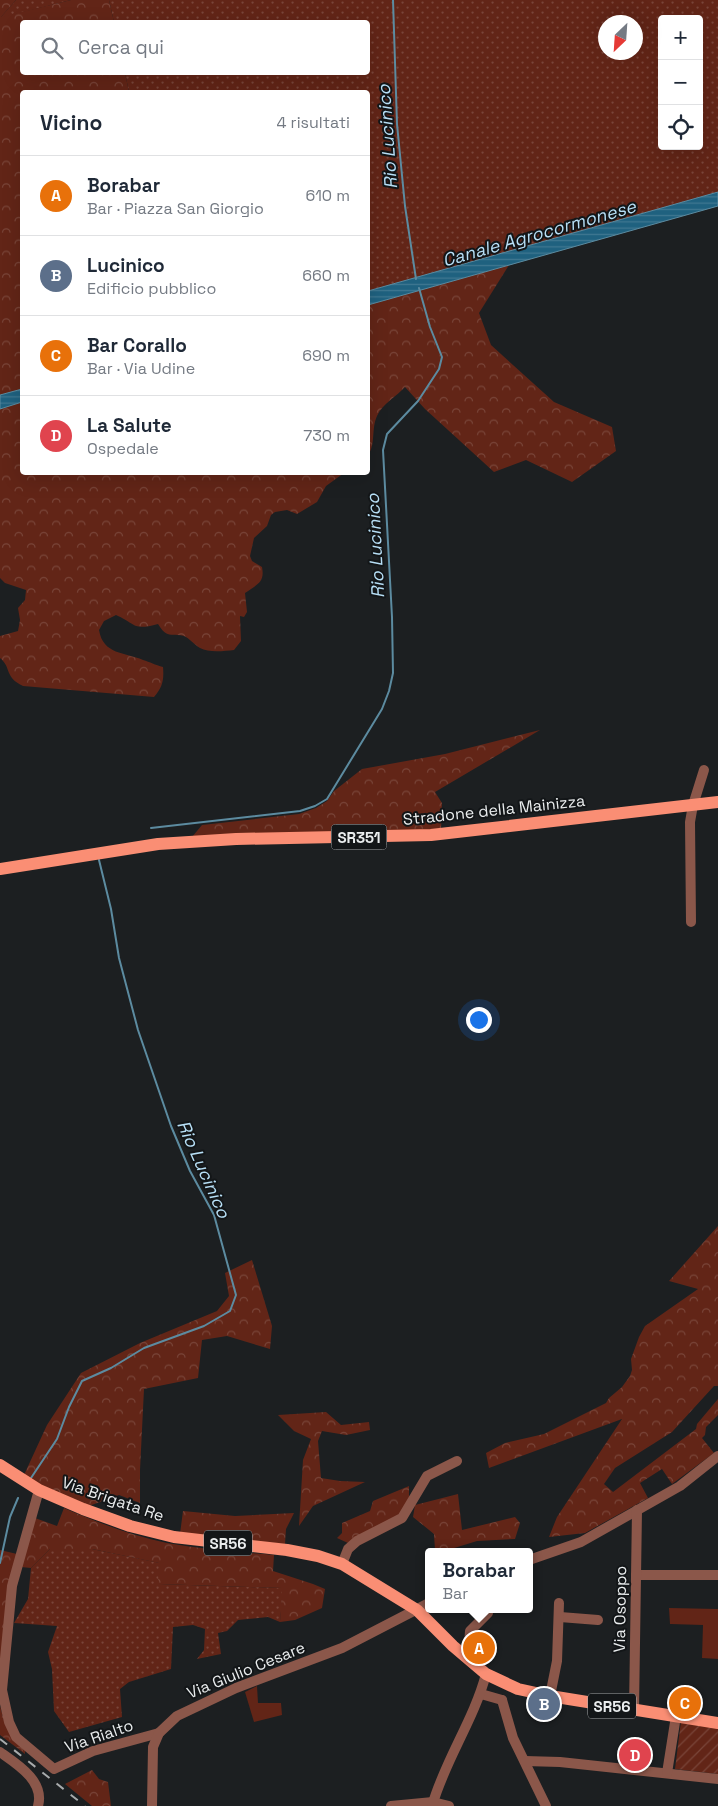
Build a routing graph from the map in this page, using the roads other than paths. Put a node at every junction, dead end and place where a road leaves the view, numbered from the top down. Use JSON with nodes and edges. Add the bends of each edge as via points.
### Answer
{"nodes":[{"id":1,"x":704,"y":770,"type":"dead end"},
{"id":2,"x":718,"y":802,"type":"edge"},
{"id":3,"x":693,"y":805,"type":"junction"},
{"id":4,"x":0,"y":869,"type":"edge"},
{"id":5,"x":692,"y":922,"type":"dead end"},
{"id":6,"x":718,"y":1456,"type":"edge"},
{"id":7,"x":457,"y":1460,"type":"dead end"},
{"id":8,"x":0,"y":1465,"type":"edge"},
{"id":9,"x":33,"y":1486,"type":"junction"},
{"id":10,"x":637,"y":1510,"type":"junction"},
{"id":11,"x":533,"y":1559,"type":"edge"},
{"id":12,"x":342,"y":1564,"type":"junction"},
{"id":13,"x":636,"y":1575,"type":"junction"},
{"id":14,"x":718,"y":1575,"type":"edge"},
{"id":15,"x":559,"y":1603,"type":"dead end"},
{"id":16,"x":425,"y":1606,"type":"edge"},
{"id":17,"x":417,"y":1610,"type":"junction"},
{"id":18,"x":488,"y":1613,"type":"edge"},
{"id":19,"x":560,"y":1617,"type":"junction"},
{"id":20,"x":598,"y":1620,"type":"dead end"},
{"id":21,"x":468,"y":1658,"type":"junction"},
{"id":22,"x":486,"y":1674,"type":"junction"},
{"id":23,"x":507,"y":1685,"type":"junction"},
{"id":24,"x":481,"y":1694,"type":"junction"},
{"id":25,"x":550,"y":1696,"type":"junction"},
{"id":26,"x":502,"y":1700,"type":"junction"},
{"id":27,"x":634,"y":1710,"type":"junction"},
{"id":28,"x":676,"y":1716,"type":"junction"},
{"id":29,"x":718,"y":1722,"type":"edge"},
{"id":30,"x":159,"y":1733,"type":"junction"},
{"id":31,"x":0,"y":1752,"type":"edge"},
{"id":32,"x":525,"y":1761,"type":"junction"},
{"id":33,"x":667,"y":1773,"type":"junction"},
{"id":34,"x":718,"y":1779,"type":"edge"},
{"id":35,"x":433,"y":1804,"type":"edge"},
{"id":36,"x":38,"y":1806,"type":"edge"},
{"id":37,"x":152,"y":1806,"type":"edge"},
{"id":38,"x":391,"y":1806,"type":"edge"},
{"id":39,"x":449,"y":1806,"type":"edge"},
{"id":40,"x":546,"y":1806,"type":"edge"}],
"edges":[{"from":1,"to":3,"type":"street"},
{"from":2,"to":3,"type":"main road","name":"Stradone della Mainizza","number":"SR351"},
{"from":3,"to":4,"type":"main road","name":"Stradone della Mainizza","number":"SR351","via":[[431,835],[158,844]]},
{"from":3,"to":5,"type":"street","via":[[690,822]]},
{"from":6,"to":10,"type":"street","via":[[680,1486]]},
{"from":7,"to":12,"type":"street","via":[[427,1476],[402,1518],[357,1541],[348,1549]]},
{"from":8,"to":9,"type":"main road","name":"Via Brigata Re","number":"SR56"},
{"from":9,"to":12,"type":"main road","name":"Via Brigata Re","number":"SR56","via":[[130,1526],[174,1537],[287,1550]]},
{"from":9,"to":30,"type":"street","name":"Via Rialto","via":[[12,1586],[3,1672],[2,1690],[16,1737],[54,1769],[93,1751]]},
{"from":10,"to":11,"type":"street","via":[[581,1542]]},
{"from":10,"to":13,"type":"street","name":"Via Osoppo"},
{"from":12,"to":17,"type":"main road","name":"Via Brigata Re","number":"SR56"},
{"from":13,"to":14,"type":"street"},
{"from":13,"to":27,"type":"street","name":"Via Osoppo"},
{"from":15,"to":19,"type":"street"},
{"from":16,"to":17,"type":"street","name":"Via Giulio Cesare"},
{"from":17,"to":21,"type":"main road","number":"SR56"},
{"from":17,"to":30,"type":"street","name":"Via Giulio Cesare","via":[[342,1648],[236,1688],[177,1716]]},
{"from":18,"to":21,"type":"street","via":[[470,1631]]},
{"from":19,"to":20,"type":"street"},
{"from":19,"to":25,"type":"street"},
{"from":21,"to":22,"type":"main road","number":"SR56"},
{"from":22,"to":23,"type":"main road","number":"SR56"},
{"from":22,"to":24,"type":"street"},
{"from":23,"to":25,"type":"main road","number":"SR56"},
{"from":23,"to":26,"type":"street"},
{"from":24,"to":26,"type":"street"},
{"from":24,"to":35,"type":"street","via":[[438,1786]]},
{"from":25,"to":27,"type":"main road","number":"SR56"},
{"from":26,"to":32,"type":"street","via":[[513,1738]]},
{"from":27,"to":28,"type":"main road","number":"SR56"},
{"from":28,"to":29,"type":"main road","number":"SR56"},
{"from":28,"to":33,"type":"street"},
{"from":30,"to":37,"type":"street","via":[[153,1747]]},
{"from":31,"to":36,"type":"street","via":[[36,1783]]},
{"from":32,"to":33,"type":"street"},
{"from":32,"to":40,"type":"street"},
{"from":33,"to":34,"type":"street"},
{"from":35,"to":38,"type":"street"},
{"from":35,"to":39,"type":"street"}]}
